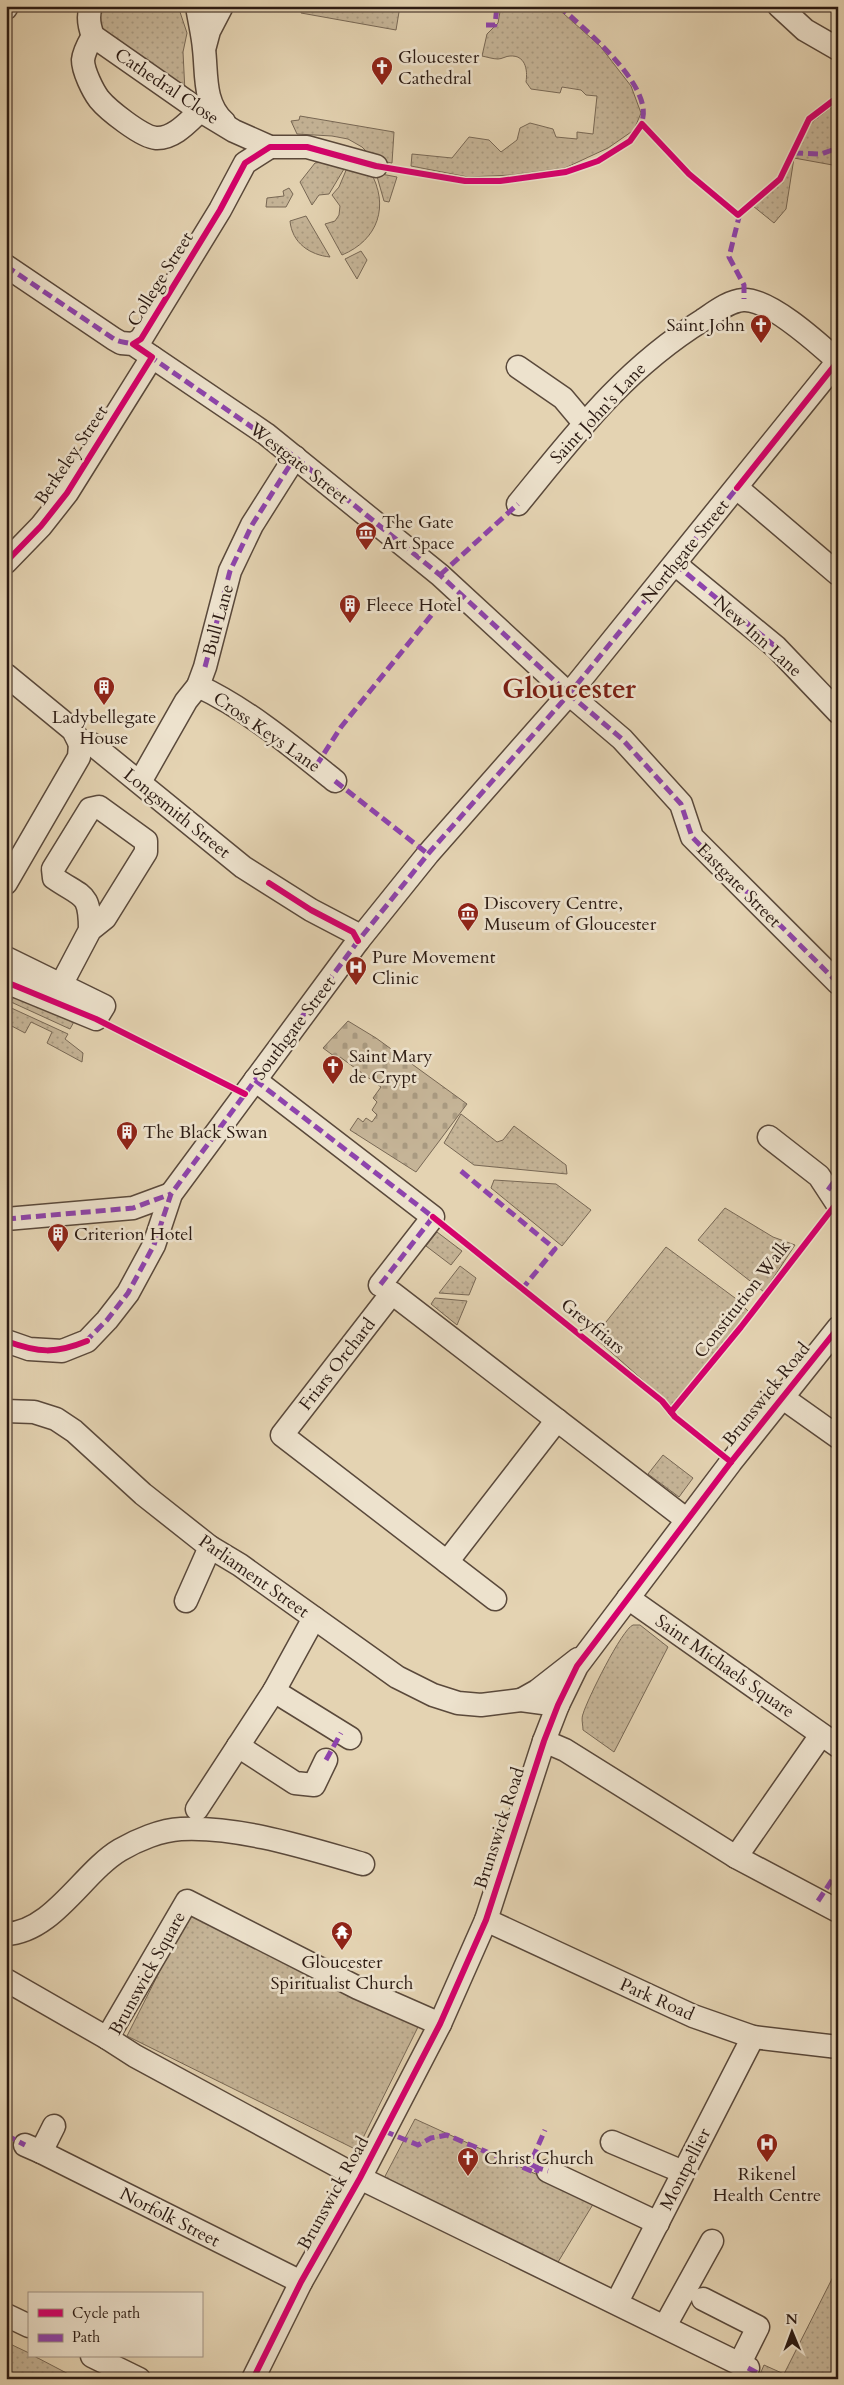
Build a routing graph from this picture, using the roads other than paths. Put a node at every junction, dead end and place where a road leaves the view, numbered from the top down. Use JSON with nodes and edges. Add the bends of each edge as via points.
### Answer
{"nodes":[{"id":1,"x":91,"y":6,"type":"edge"},
{"id":2,"x":197,"y":6,"type":"edge"},
{"id":3,"x":222,"y":6,"type":"edge"},
{"id":4,"x":779,"y":6,"type":"edge"},
{"id":5,"x":94,"y":36,"type":"junction"},
{"id":6,"x":204,"y":49,"type":"junction"},
{"id":7,"x":838,"y":49,"type":"edge"},
{"id":8,"x":201,"y":110,"type":"junction"},
{"id":9,"x":234,"y":131,"type":"junction"},
{"id":10,"x":270,"y":147,"type":"junction"},
{"id":11,"x":376,"y":166,"type":"dead end"},
{"id":12,"x":6,"y":266,"type":"edge"},
{"id":13,"x":133,"y":344,"type":"junction"},
{"id":14,"x":152,"y":357,"type":"junction"},
{"id":15,"x":838,"y":361,"type":"edge"},
{"id":16,"x":518,"y":367,"type":"dead end"},
{"id":17,"x":584,"y":423,"type":"junction"},
{"id":18,"x":295,"y":457,"type":"junction"},
{"id":19,"x":737,"y":488,"type":"junction"},
{"id":20,"x":518,"y":504,"type":"dead end"},
{"id":21,"x":6,"y":562,"type":"edge"},
{"id":22,"x":675,"y":564,"type":"junction"},
{"id":23,"x":838,"y":574,"type":"edge"},
{"id":24,"x":6,"y":674,"type":"edge"},
{"id":25,"x":202,"y":676,"type":"junction"},
{"id":26,"x":569,"y":694,"type":"junction"},
{"id":27,"x":838,"y":712,"type":"edge"},
{"id":28,"x":80,"y":744,"type":"junction"},
{"id":29,"x":140,"y":782,"type":"junction"},
{"id":30,"x":335,"y":782,"type":"dead end"},
{"id":31,"x":6,"y":882,"type":"edge"},
{"id":32,"x":90,"y":930,"type":"junction"},
{"id":33,"x":358,"y":941,"type":"junction"},
{"id":34,"x":6,"y":958,"type":"edge"},
{"id":35,"x":6,"y":982,"type":"edge"},
{"id":36,"x":838,"y":983,"type":"edge"},
{"id":37,"x":61,"y":985,"type":"junction"},
{"id":38,"x":255,"y":1080,"type":"junction"},
{"id":39,"x":769,"y":1137,"type":"dead end"},
{"id":40,"x":834,"y":1191,"type":"edge"},
{"id":41,"x":170,"y":1194,"type":"junction"},
{"id":42,"x":6,"y":1218,"type":"edge"},
{"id":43,"x":380,"y":1285,"type":"dead end"},
{"id":44,"x":838,"y":1328,"type":"edge"},
{"id":45,"x":6,"y":1341,"type":"edge"},
{"id":46,"x":783,"y":1398,"type":"junction"},
{"id":47,"x":6,"y":1411,"type":"edge"},
{"id":48,"x":557,"y":1420,"type":"junction"},
{"id":49,"x":838,"y":1437,"type":"edge"},
{"id":50,"x":687,"y":1520,"type":"junction"},
{"id":51,"x":210,"y":1547,"type":"junction"},
{"id":52,"x":447,"y":1562,"type":"junction"},
{"id":53,"x":628,"y":1598,"type":"junction"},
{"id":54,"x":495,"y":1599,"type":"dead end"},
{"id":55,"x":186,"y":1601,"type":"dead end"},
{"id":56,"x":314,"y":1618,"type":"junction"},
{"id":57,"x":587,"y":1652,"type":"junction"},
{"id":58,"x":274,"y":1691,"type":"junction"},
{"id":59,"x":521,"y":1700,"type":"junction"},
{"id":60,"x":558,"y":1705,"type":"junction"},
{"id":61,"x":350,"y":1738,"type":"dead end"},
{"id":62,"x":830,"y":1740,"type":"edge"},
{"id":63,"x":544,"y":1741,"type":"junction"},
{"id":64,"x":238,"y":1746,"type":"junction"},
{"id":65,"x":326,"y":1760,"type":"dead end"},
{"id":66,"x":197,"y":1809,"type":"dead end"},
{"id":67,"x":736,"y":1857,"type":"junction"},
{"id":68,"x":363,"y":1864,"type":"dead end"},
{"id":69,"x":838,"y":1911,"type":"edge"},
{"id":70,"x":486,"y":1920,"type":"junction"},
{"id":71,"x":6,"y":1934,"type":"edge"},
{"id":72,"x":6,"y":1980,"type":"edge"},
{"id":73,"x":440,"y":2024,"type":"junction"},
{"id":74,"x":753,"y":2037,"type":"junction"},
{"id":75,"x":107,"y":2038,"type":"junction"},
{"id":76,"x":838,"y":2047,"type":"edge"},
{"id":77,"x":54,"y":2126,"type":"dead end"},
{"id":78,"x":20,"y":2142,"type":"edge"},
{"id":79,"x":612,"y":2142,"type":"dead end"},
{"id":80,"x":548,"y":2170,"type":"dead end"},
{"id":81,"x":683,"y":2172,"type":"junction"},
{"id":82,"x":360,"y":2178,"type":"junction"},
{"id":83,"x":658,"y":2223,"type":"junction"},
{"id":84,"x":712,"y":2241,"type":"dead end"},
{"id":85,"x":301,"y":2282,"type":"junction"},
{"id":86,"x":703,"y":2299,"type":"dead end"},
{"id":87,"x":617,"y":2302,"type":"junction"},
{"id":88,"x":6,"y":2315,"type":"edge"},
{"id":89,"x":28,"y":2326,"type":"edge"},
{"id":90,"x":665,"y":2326,"type":"junction"},
{"id":91,"x":96,"y":2358,"type":"edge"},
{"id":92,"x":741,"y":2371,"type":"edge"},
{"id":93,"x":139,"y":2379,"type":"edge"},
{"id":94,"x":253,"y":2379,"type":"edge"}],
"edges":[{"from":1,"to":5,"type":"street","via":[[89,22]]},
{"from":2,"to":6,"type":"street"},
{"from":3,"to":6,"type":"street"},
{"from":4,"to":7,"type":"street","via":[[805,30]]},
{"from":5,"to":8,"type":"street","name":"Cathedral Close"},
{"from":5,"to":8,"type":"street","via":[[87,46],[83,63],[98,98],[128,123],[156,138],[175,132]]},
{"from":6,"to":9,"type":"street","via":[[209,97],[217,116]]},
{"from":8,"to":9,"type":"street","name":"Cathedral Close"},
{"from":9,"to":10,"type":"street","name":"Cathedral Close"},
{"from":10,"to":11,"type":"street","name":"Cathedral Close","via":[[306,147]]},
{"from":10,"to":13,"type":"street","name":"College Street","via":[[245,163],[141,338]]},
{"from":12,"to":13,"type":"street","name":"Westgate Street","via":[[114,339]]},
{"from":13,"to":14,"type":"street","name":"Westgate Street"},
{"from":14,"to":18,"type":"street","name":"Westgate Street"},
{"from":14,"to":21,"type":"street","name":"Berkeley Street","via":[[66,493],[41,526]]},
{"from":15,"to":17,"type":"street","name":"Saint John's Lane","via":[[796,324],[762,304],[744,300],[727,305],[671,340],[627,376]]},
{"from":15,"to":19,"type":"street","name":"Northgate Street"},
{"from":16,"to":17,"type":"street","via":[[563,398]]},
{"from":17,"to":20,"type":"street","name":"Saint John's Lane"},
{"from":18,"to":25,"type":"street","name":"Bull Lane","via":[[252,525],[230,571]]},
{"from":18,"to":26,"type":"street","name":"Westgate Street","via":[[440,575]]},
{"from":19,"to":22,"type":"street","name":"Northgate Street"},
{"from":19,"to":23,"type":"street"},
{"from":22,"to":26,"type":"street","name":"Northgate Street"},
{"from":22,"to":27,"type":"street","name":"New Inn Lane","via":[[776,647]]},
{"from":24,"to":28,"type":"street","via":[[73,730]]},
{"from":25,"to":29,"type":"street","name":"Bull Lane"},
{"from":25,"to":30,"type":"street","name":"Cross Keys Lane","via":[[211,692],[265,727]]},
{"from":26,"to":33,"type":"street","name":"Southgate Street","via":[[428,854]]},
{"from":26,"to":36,"type":"street","name":"Eastgate Street","via":[[622,739],[681,804],[692,837]]},
{"from":28,"to":29,"type":"street","name":"Longsmith Street","via":[[92,744]]},
{"from":28,"to":31,"type":"street","via":[[79,757]]},
{"from":29,"to":33,"type":"street","name":"Longsmith Street","via":[[243,867],[310,910],[353,932]]},
{"from":32,"to":32,"type":"street","via":[[105,918],[146,852],[146,841],[99,807],[90,809],[53,869],[54,878],[85,898],[90,910]]},
{"from":32,"to":37,"type":"street"},
{"from":33,"to":38,"type":"street","name":"Southgate Street"},
{"from":34,"to":37,"type":"street"},
{"from":35,"to":37,"type":"street","via":[[96,1019],[104,1006]]},
{"from":38,"to":41,"type":"street","name":"Southgate Street"},
{"from":38,"to":43,"type":"street","via":[[433,1217]]},
{"from":39,"to":40,"type":"street"},
{"from":41,"to":42,"type":"street","via":[[133,1208]]},
{"from":41,"to":45,"type":"street","name":"Southgate Street","via":[[154,1245],[128,1293],[87,1341],[62,1351],[29,1349]]},
{"from":44,"to":46,"type":"street","name":"Brunswick Road"},
{"from":46,"to":49,"type":"street"},
{"from":46,"to":50,"type":"street","name":"Brunswick Road"},
{"from":47,"to":51,"type":"street","name":"Parliament Street","via":[[34,1412],[62,1423]]},
{"from":48,"to":50,"type":"street","name":"Friars Orchard"},
{"from":48,"to":52,"type":"street"},
{"from":48,"to":52,"type":"street","name":"Friars Orchard","via":[[392,1293],[282,1435]]},
{"from":50,"to":53,"type":"street","name":"Brunswick Road"},
{"from":51,"to":55,"type":"street"},
{"from":51,"to":56,"type":"street","name":"Parliament Street"},
{"from":52,"to":54,"type":"street","name":"Friars Orchard"},
{"from":53,"to":57,"type":"street","name":"Brunswick Road"},
{"from":53,"to":62,"type":"street","name":"Saint Michaels Square"},
{"from":56,"to":58,"type":"street"},
{"from":56,"to":59,"type":"street","name":"Parliament Street","via":[[397,1678],[433,1695],[469,1704]]},
{"from":57,"to":59,"type":"street","name":"Parliament Street"},
{"from":57,"to":60,"type":"street","name":"Brunswick Road"},
{"from":58,"to":61,"type":"street"},
{"from":58,"to":64,"type":"street"},
{"from":59,"to":60,"type":"street","name":"Parliament Street"},
{"from":60,"to":63,"type":"street","name":"Brunswick Road"},
{"from":62,"to":67,"type":"street","name":"Saint Michaels Square"},
{"from":63,"to":67,"type":"street","via":[[590,1765]]},
{"from":63,"to":70,"type":"street","name":"Brunswick Road"},
{"from":64,"to":65,"type":"street","via":[[295,1783],[314,1785]]},
{"from":64,"to":66,"type":"street"},
{"from":67,"to":69,"type":"street"},
{"from":68,"to":71,"type":"street","via":[[281,1841],[180,1829],[142,1839],[119,1850],[49,1916],[27,1929]]},
{"from":70,"to":73,"type":"street","name":"Brunswick Road"},
{"from":70,"to":74,"type":"street","name":"Park Road","via":[[693,2016]]},
{"from":72,"to":75,"type":"street"},
{"from":73,"to":75,"type":"street","name":"Brunswick Square","via":[[358,1988],[187,1901]]},
{"from":73,"to":82,"type":"street","name":"Brunswick Road"},
{"from":74,"to":76,"type":"street","name":"Park Road"},
{"from":74,"to":81,"type":"street","name":"Montpellier"},
{"from":75,"to":82,"type":"street","name":"Brunswick Square"},
{"from":77,"to":78,"type":"street","name":"Norfolk Street"},
{"from":78,"to":85,"type":"street","name":"Norfolk Street"},
{"from":79,"to":81,"type":"street"},
{"from":80,"to":83,"type":"street"},
{"from":81,"to":83,"type":"street","name":"Montpellier"},
{"from":82,"to":85,"type":"street","name":"Brunswick Road"},
{"from":82,"to":87,"type":"street"},
{"from":83,"to":87,"type":"street","name":"Montpellier"},
{"from":84,"to":90,"type":"street"},
{"from":85,"to":94,"type":"street","name":"Brunswick Road"},
{"from":86,"to":92,"type":"street","via":[[758,2327]]},
{"from":87,"to":90,"type":"street"},
{"from":88,"to":89,"type":"street"},
{"from":90,"to":92,"type":"street"},
{"from":91,"to":93,"type":"street"}]}
